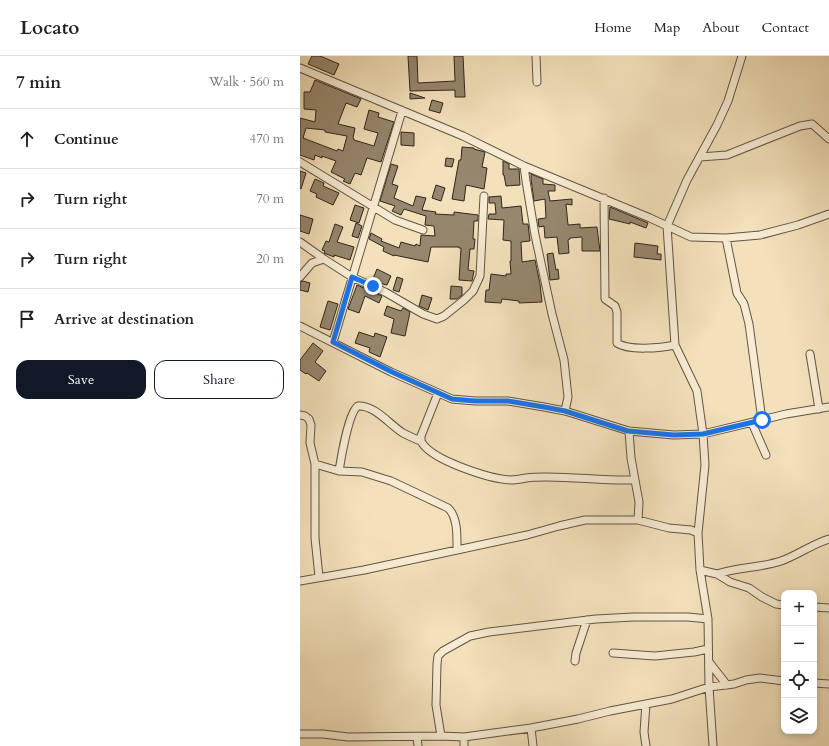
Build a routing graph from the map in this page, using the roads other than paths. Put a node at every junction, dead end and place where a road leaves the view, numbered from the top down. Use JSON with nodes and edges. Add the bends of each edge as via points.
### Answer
{"nodes":[{"id":1,"x":536,"y":56,"type":"edge"},
{"id":2,"x":742,"y":56,"type":"edge"},
{"id":3,"x":300,"y":68,"type":"edge"},
{"id":4,"x":537,"y":82,"type":"dead end"},
{"id":5,"x":402,"y":110,"type":"junction"},
{"id":6,"x":829,"y":139,"type":"edge"},
{"id":7,"x":700,"y":157,"type":"junction"},
{"id":8,"x":300,"y":162,"type":"edge"},
{"id":9,"x":524,"y":166,"type":"junction"},
{"id":10,"x":484,"y":196,"type":"dead end"},
{"id":11,"x":604,"y":198,"type":"junction"},
{"id":12,"x":373,"y":207,"type":"junction"},
{"id":13,"x":829,"y":214,"type":"edge"},
{"id":14,"x":667,"y":226,"type":"junction"},
{"id":15,"x":423,"y":230,"type":"dead end"},
{"id":16,"x":726,"y":238,"type":"junction"},
{"id":17,"x":300,"y":242,"type":"edge"},
{"id":18,"x":324,"y":260,"type":"junction"},
{"id":19,"x":300,"y":277,"type":"edge"},
{"id":20,"x":352,"y":277,"type":"junction"},
{"id":21,"x":300,"y":326,"type":"edge"},
{"id":22,"x":333,"y":342,"type":"junction"},
{"id":23,"x":675,"y":345,"type":"junction"},
{"id":24,"x":810,"y":354,"type":"dead end"},
{"id":25,"x":438,"y":392,"type":"junction"},
{"id":26,"x":829,"y":408,"type":"edge"},
{"id":27,"x":819,"y":409,"type":"junction"},
{"id":28,"x":565,"y":411,"type":"junction"},
{"id":29,"x":300,"y":415,"type":"edge"},
{"id":30,"x":762,"y":420,"type":"junction"},
{"id":31,"x":752,"y":423,"type":"junction"},
{"id":32,"x":628,"y":431,"type":"junction"},
{"id":33,"x":703,"y":434,"type":"junction"},
{"id":34,"x":421,"y":441,"type":"junction"},
{"id":35,"x":766,"y":455,"type":"dead end"},
{"id":36,"x":315,"y":464,"type":"junction"},
{"id":37,"x":339,"y":471,"type":"junction"},
{"id":38,"x":635,"y":480,"type":"junction"},
{"id":39,"x":638,"y":520,"type":"junction"},
{"id":40,"x":698,"y":533,"type":"junction"},
{"id":41,"x":829,"y":539,"type":"edge"},
{"id":42,"x":457,"y":550,"type":"junction"},
{"id":43,"x":700,"y":570,"type":"junction"},
{"id":44,"x":717,"y":574,"type":"junction"},
{"id":45,"x":320,"y":577,"type":"junction"},
{"id":46,"x":300,"y":581,"type":"edge"},
{"id":47,"x":781,"y":605,"type":"edge"},
{"id":48,"x":817,"y":607,"type":"edge"},
{"id":49,"x":829,"y":608,"type":"edge"},
{"id":50,"x":708,"y":619,"type":"junction"},
{"id":51,"x":587,"y":620,"type":"junction"},
{"id":52,"x":708,"y":649,"type":"junction"},
{"id":53,"x":613,"y":653,"type":"dead end"},
{"id":54,"x":575,"y":661,"type":"dead end"},
{"id":55,"x":708,"y":662,"type":"junction"},
{"id":56,"x":781,"y":681,"type":"edge"},
{"id":57,"x":817,"y":683,"type":"edge"},
{"id":58,"x":829,"y":684,"type":"edge"},
{"id":59,"x":727,"y":685,"type":"junction"},
{"id":60,"x":709,"y":687,"type":"junction"},
{"id":61,"x":646,"y":704,"type":"junction"},
{"id":62,"x":531,"y":728,"type":"junction"},
{"id":63,"x":300,"y":734,"type":"edge"},
{"id":64,"x":441,"y":736,"type":"junction"},
{"id":65,"x":348,"y":737,"type":"junction"},
{"id":66,"x":417,"y":737,"type":"junction"},
{"id":67,"x":464,"y":737,"type":"junction"},
{"id":68,"x":348,"y":746,"type":"edge"},
{"id":69,"x":418,"y":746,"type":"edge"},
{"id":70,"x":464,"y":746,"type":"edge"},
{"id":71,"x":533,"y":746,"type":"edge"},
{"id":72,"x":646,"y":746,"type":"edge"},
{"id":73,"x":713,"y":746,"type":"edge"}],
"edges":[{"from":1,"to":4,"type":"street"},
{"from":2,"to":7,"type":"street","via":[[728,101]]},
{"from":3,"to":5,"type":"street"},
{"from":5,"to":9,"type":"street"},
{"from":5,"to":12,"type":"street"},
{"from":6,"to":7,"type":"street","via":[[812,124],[800,126],[726,155]]},
{"from":7,"to":14,"type":"street"},
{"from":8,"to":12,"type":"street"},
{"from":9,"to":11,"type":"street"},
{"from":9,"to":28,"type":"street","via":[[537,242],[564,360],[568,397]]},
{"from":10,"to":20,"type":"street","via":[[480,276],[473,291],[444,316],[437,319],[423,314]]},
{"from":11,"to":14,"type":"street"},
{"from":11,"to":23,"type":"street","via":[[605,299],[615,306],[617,312],[617,343],[631,347]]},
{"from":12,"to":15,"type":"street","via":[[395,220]]},
{"from":12,"to":20,"type":"street"},
{"from":13,"to":16,"type":"street","via":[[760,235]]},
{"from":14,"to":16,"type":"street","via":[[691,237]]},
{"from":14,"to":23,"type":"street"},
{"from":16,"to":30,"type":"street","via":[[737,293],[744,304],[749,324]]},
{"from":17,"to":18,"type":"street"},
{"from":18,"to":19,"type":"street","via":[[312,263]]},
{"from":18,"to":20,"type":"street"},
{"from":20,"to":22,"type":"street"},
{"from":21,"to":22,"type":"street"},
{"from":22,"to":25,"type":"street"},
{"from":23,"to":33,"type":"street","via":[[697,392]]},
{"from":24,"to":27,"type":"street"},
{"from":25,"to":28,"type":"street","via":[[452,399],[508,401]]},
{"from":25,"to":34,"type":"street"},
{"from":26,"to":27,"type":"street"},
{"from":27,"to":30,"type":"street"},
{"from":28,"to":32,"type":"street"},
{"from":29,"to":36,"type":"street","via":[[309,419],[311,425],[310,443]]},
{"from":30,"to":31,"type":"street"},
{"from":31,"to":33,"type":"street"},
{"from":31,"to":35,"type":"street"},
{"from":32,"to":33,"type":"street","via":[[674,435]]},
{"from":32,"to":38,"type":"street"},
{"from":33,"to":40,"type":"street","via":[[705,465]]},
{"from":34,"to":37,"type":"street","via":[[403,433],[383,416],[368,408],[355,407]]},
{"from":34,"to":38,"type":"street","via":[[431,451],[471,472],[498,478]]},
{"from":36,"to":37,"type":"street"},
{"from":36,"to":45,"type":"street","via":[[315,538]]},
{"from":37,"to":42,"type":"street","via":[[362,472],[391,481],[448,508],[454,520]]},
{"from":38,"to":39,"type":"street","via":[[639,502]]},
{"from":39,"to":40,"type":"street"},
{"from":39,"to":42,"type":"street","via":[[585,520]]},
{"from":40,"to":43,"type":"street"},
{"from":41,"to":44,"type":"street","via":[[782,560]]},
{"from":42,"to":45,"type":"street"},
{"from":43,"to":44,"type":"street"},
{"from":43,"to":50,"type":"street"},
{"from":44,"to":47,"type":"street"},
{"from":45,"to":46,"type":"street"},
{"from":48,"to":49,"type":"street"},
{"from":50,"to":51,"type":"street","via":[[633,617]]},
{"from":50,"to":52,"type":"street"},
{"from":51,"to":54,"type":"street"},
{"from":51,"to":64,"type":"street","via":[[470,636],[443,651],[438,656],[436,705]]},
{"from":52,"to":53,"type":"street","via":[[654,656]]},
{"from":52,"to":55,"type":"street"},
{"from":55,"to":59,"type":"street"},
{"from":55,"to":60,"type":"street"},
{"from":56,"to":59,"type":"street","via":[[760,678]]},
{"from":57,"to":58,"type":"street"},
{"from":59,"to":60,"type":"street"},
{"from":60,"to":61,"type":"street"},
{"from":60,"to":73,"type":"street"},
{"from":61,"to":62,"type":"street"},
{"from":61,"to":72,"type":"street"},
{"from":62,"to":67,"type":"street"},
{"from":62,"to":71,"type":"street"},
{"from":63,"to":65,"type":"street"},
{"from":64,"to":66,"type":"street"},
{"from":64,"to":67,"type":"street"},
{"from":65,"to":66,"type":"street"},
{"from":65,"to":68,"type":"street"},
{"from":66,"to":69,"type":"street"},
{"from":67,"to":70,"type":"street"}]}
